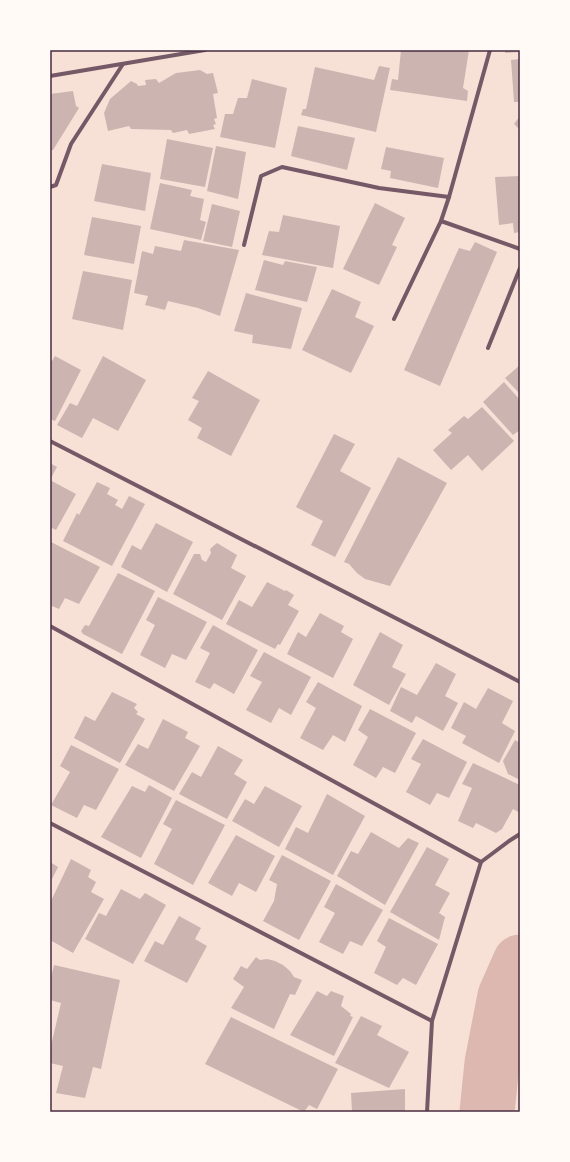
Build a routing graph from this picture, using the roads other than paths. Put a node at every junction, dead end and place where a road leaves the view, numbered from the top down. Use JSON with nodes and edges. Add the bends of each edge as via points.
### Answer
{"nodes":[{"id":1,"x":205,"y":50,"type":"edge"},
{"id":2,"x":490,"y":50,"type":"edge"},
{"id":3,"x":123,"y":64,"type":"junction"},
{"id":4,"x":50,"y":76,"type":"edge"},
{"id":5,"x":50,"y":187,"type":"edge"},
{"id":6,"x":449,"y":197,"type":"junction"},
{"id":7,"x":441,"y":221,"type":"junction"},
{"id":8,"x":244,"y":245,"type":"dead end"},
{"id":9,"x":520,"y":249,"type":"edge"},
{"id":10,"x":520,"y":268,"type":"edge"},
{"id":11,"x":394,"y":319,"type":"dead end"},
{"id":12,"x":488,"y":348,"type":"dead end"},
{"id":13,"x":50,"y":441,"type":"edge"},
{"id":14,"x":50,"y":626,"type":"edge"},
{"id":15,"x":520,"y":682,"type":"edge"},
{"id":16,"x":50,"y":824,"type":"edge"},
{"id":17,"x":520,"y":834,"type":"edge"},
{"id":18,"x":481,"y":862,"type":"junction"},
{"id":19,"x":432,"y":1021,"type":"junction"},
{"id":20,"x":427,"y":1112,"type":"edge"}],
"edges":[{"from":1,"to":3,"type":"street"},
{"from":2,"to":6,"type":"street"},
{"from":3,"to":4,"type":"street"},
{"from":3,"to":5,"type":"street","via":[[71,144],[56,185]]},
{"from":6,"to":7,"type":"street"},
{"from":6,"to":8,"type":"street","via":[[379,188],[282,167],[261,176]]},
{"from":7,"to":9,"type":"street"},
{"from":7,"to":11,"type":"street"},
{"from":10,"to":12,"type":"street"},
{"from":13,"to":15,"type":"street"},
{"from":14,"to":18,"type":"street"},
{"from":16,"to":19,"type":"street"},
{"from":17,"to":18,"type":"street"},
{"from":18,"to":19,"type":"street"},
{"from":19,"to":20,"type":"street"}]}
